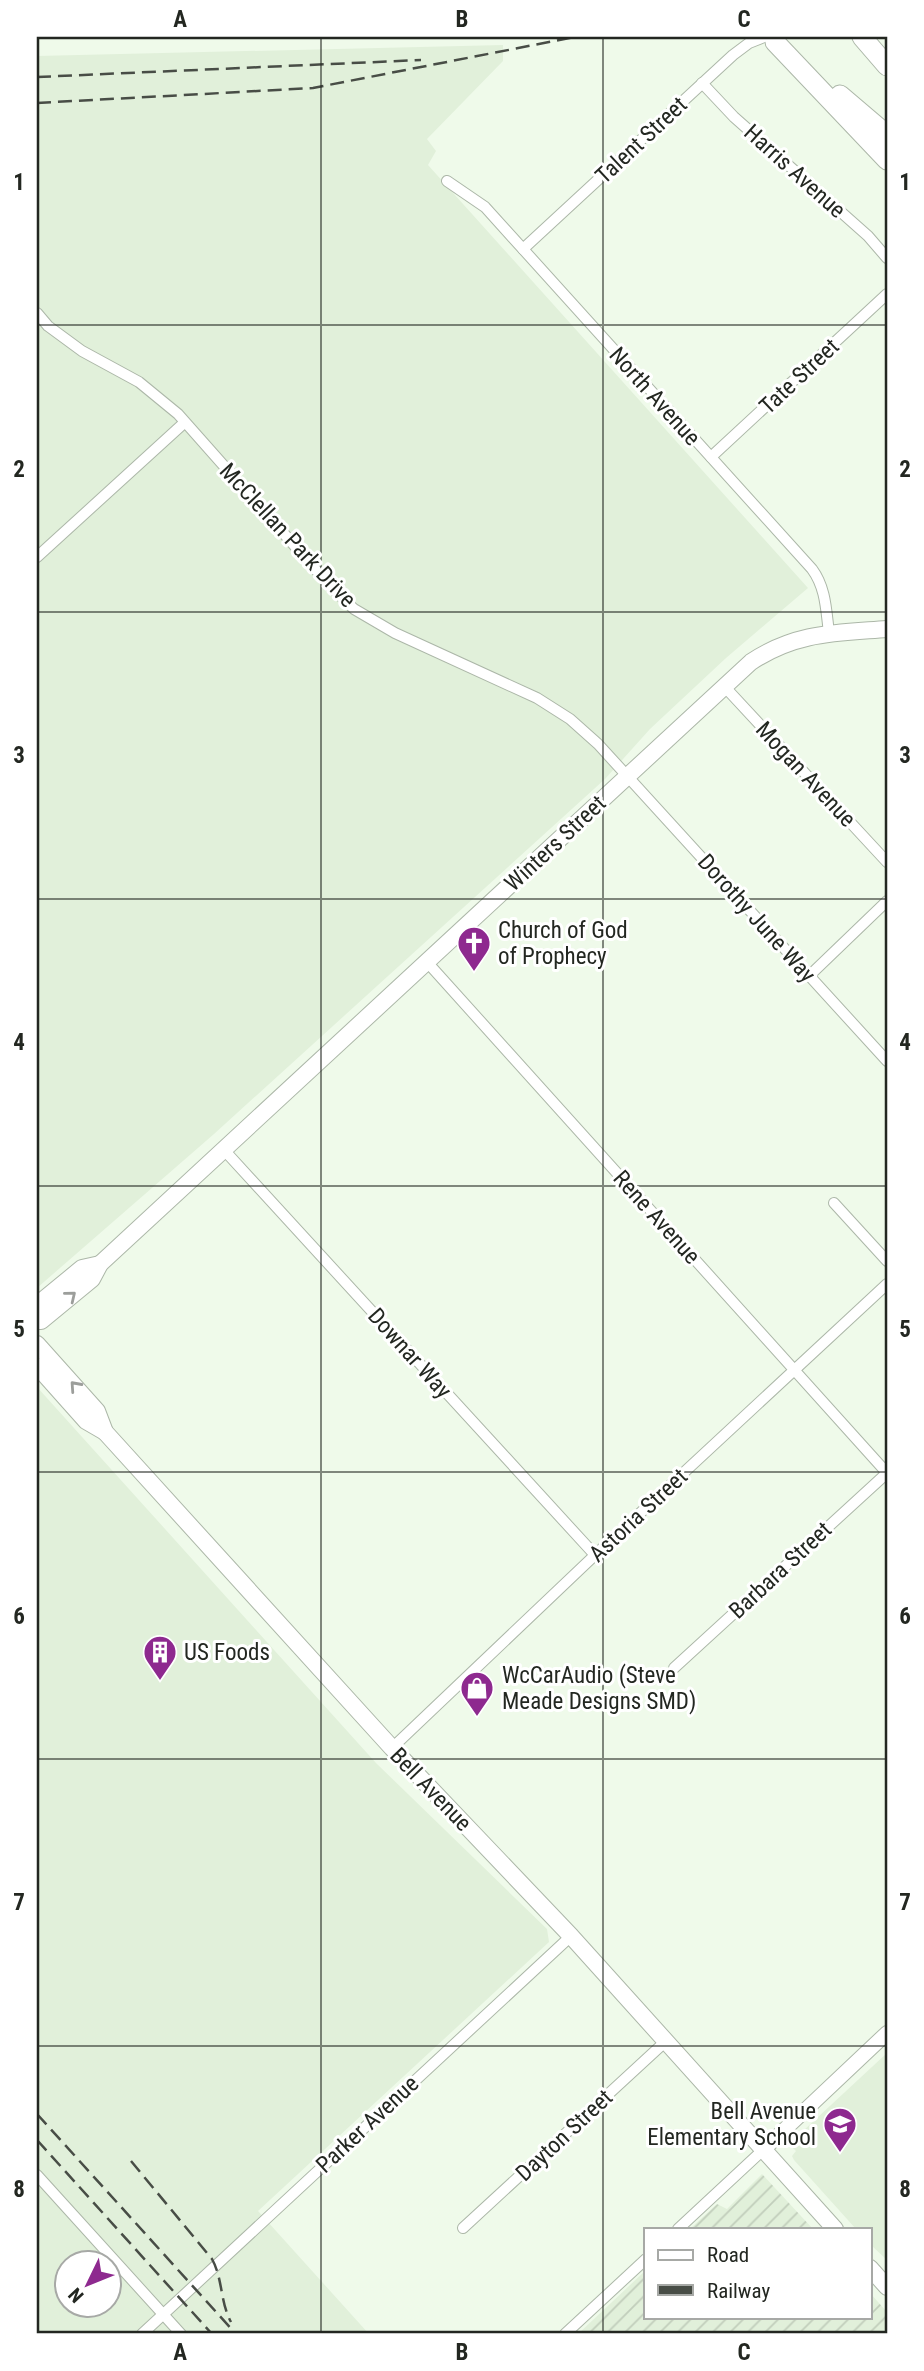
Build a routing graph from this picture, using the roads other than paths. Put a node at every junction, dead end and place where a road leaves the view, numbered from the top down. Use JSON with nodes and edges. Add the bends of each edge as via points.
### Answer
{"nodes":[{"id":1,"x":862,"y":37,"type":"edge"},
{"id":2,"x":870,"y":37,"type":"edge"},
{"id":3,"x":769,"y":38,"type":"edge"},
{"id":4,"x":887,"y":51,"type":"edge"},
{"id":5,"x":887,"y":65,"type":"edge"},
{"id":6,"x":702,"y":83,"type":"junction"},
{"id":7,"x":860,"y":122,"type":"junction"},
{"id":8,"x":887,"y":135,"type":"edge"},
{"id":9,"x":887,"y":160,"type":"edge"},
{"id":10,"x":447,"y":181,"type":"dead end"},
{"id":11,"x":523,"y":249,"type":"junction"},
{"id":12,"x":887,"y":258,"type":"edge"},
{"id":13,"x":887,"y":294,"type":"edge"},
{"id":14,"x":37,"y":313,"type":"edge"},
{"id":15,"x":184,"y":423,"type":"junction"},
{"id":16,"x":711,"y":457,"type":"junction"},
{"id":17,"x":37,"y":557,"type":"edge"},
{"id":18,"x":887,"y":629,"type":"edge"},
{"id":19,"x":829,"y":633,"type":"junction"},
{"id":20,"x":724,"y":685,"type":"junction"},
{"id":21,"x":627,"y":776,"type":"junction"},
{"id":22,"x":887,"y":862,"type":"edge"},
{"id":23,"x":887,"y":901,"type":"edge"},
{"id":24,"x":427,"y":962,"type":"junction"},
{"id":25,"x":809,"y":976,"type":"junction"},
{"id":26,"x":887,"y":1061,"type":"edge"},
{"id":27,"x":225,"y":1151,"type":"junction"},
{"id":28,"x":834,"y":1203,"type":"dead end"},
{"id":29,"x":887,"y":1261,"type":"edge"},
{"id":30,"x":100,"y":1264,"type":"junction"},
{"id":31,"x":887,"y":1284,"type":"edge"},
{"id":32,"x":37,"y":1305,"type":"edge"},
{"id":33,"x":37,"y":1321,"type":"edge"},
{"id":34,"x":37,"y":1344,"type":"edge"},
{"id":35,"x":37,"y":1366,"type":"edge"},
{"id":36,"x":794,"y":1370,"type":"junction"},
{"id":37,"x":105,"y":1432,"type":"junction"},
{"id":38,"x":887,"y":1473,"type":"edge"},
{"id":39,"x":595,"y":1555,"type":"junction"},
{"id":40,"x":674,"y":1668,"type":"dead end"},
{"id":41,"x":392,"y":1748,"type":"junction"},
{"id":42,"x":571,"y":1936,"type":"junction"},
{"id":43,"x":887,"y":2033,"type":"edge"},
{"id":44,"x":666,"y":2041,"type":"junction"},
{"id":45,"x":763,"y":2150,"type":"junction"},
{"id":46,"x":37,"y":2175,"type":"edge"},
{"id":47,"x":463,"y":2228,"type":"dead end"},
{"id":48,"x":679,"y":2228,"type":"edge"},
{"id":49,"x":834,"y":2228,"type":"edge"},
{"id":50,"x":644,"y":2261,"type":"edge"},
{"id":51,"x":872,"y":2269,"type":"edge"},
{"id":52,"x":887,"y":2287,"type":"edge"},
{"id":53,"x":163,"y":2314,"type":"junction"},
{"id":54,"x":142,"y":2334,"type":"edge"},
{"id":55,"x":181,"y":2334,"type":"edge"},
{"id":56,"x":565,"y":2334,"type":"edge"}],
"edges":[{"from":1,"to":5,"type":"highway"},
{"from":2,"to":4,"type":"highway"},
{"from":3,"to":6,"type":"street","name":"Talent Street","via":[[741,48]]},
{"from":3,"to":7,"type":"highway"},
{"from":6,"to":11,"type":"street","name":"Talent Street"},
{"from":6,"to":12,"type":"street","name":"Harris Avenue"},
{"from":7,"to":8,"type":"highway"},
{"from":7,"to":9,"type":"highway"},
{"from":10,"to":11,"type":"street","name":"North Avenue","via":[[485,207]]},
{"from":11,"to":16,"type":"street","name":"North Avenue"},
{"from":13,"to":16,"type":"street","name":"Tate Street"},
{"from":14,"to":15,"type":"street","name":"McClellan Park Drive","via":[[82,351],[139,382]]},
{"from":15,"to":17,"type":"street"},
{"from":15,"to":21,"type":"street","name":"McClellan Park Drive","via":[[354,609],[395,633],[537,698],[570,719]]},
{"from":16,"to":19,"type":"street","name":"North Avenue","via":[[815,573],[824,594]]},
{"from":18,"to":19,"type":"main road","name":"Winters Street"},
{"from":19,"to":20,"type":"main road","name":"Winters Street","via":[[779,646]]},
{"from":20,"to":21,"type":"main road","name":"Winters Street"},
{"from":20,"to":22,"type":"street","name":"Mogan Avenue"},
{"from":21,"to":24,"type":"main road","name":"Winters Street"},
{"from":21,"to":25,"type":"street","name":"Dorothy June Way"},
{"from":23,"to":25,"type":"street"},
{"from":24,"to":27,"type":"main road","name":"Winters Street"},
{"from":24,"to":36,"type":"street","name":"Rene Avenue"},
{"from":25,"to":26,"type":"street","name":"Dorothy June Way"},
{"from":27,"to":30,"type":"main road","name":"Winters Street"},
{"from":27,"to":39,"type":"street","name":"Downar Way"},
{"from":28,"to":29,"type":"street"},
{"from":30,"to":32,"type":"main road","name":"Winters Street","via":[[82,1268]]},
{"from":33,"to":30,"type":"main road","name":"Winters Street","one_way":true,"via":[[92,1279]]},
{"from":31,"to":36,"type":"street","name":"Astoria Street"},
{"from":37,"to":34,"type":"main road","name":"Bell Avenue","one_way":true,"via":[[97,1411]]},
{"from":35,"to":37,"type":"main road","via":[[86,1420]]},
{"from":36,"to":38,"type":"street","name":"Rene Avenue"},
{"from":36,"to":39,"type":"street","name":"Astoria Street"},
{"from":37,"to":41,"type":"main road","name":"Bell Avenue"},
{"from":38,"to":40,"type":"street","name":"Barbara Street"},
{"from":39,"to":41,"type":"street","name":"Astoria Street"},
{"from":41,"to":42,"type":"main road","name":"Bell Avenue"},
{"from":42,"to":44,"type":"main road","name":"Bell Avenue"},
{"from":42,"to":53,"type":"street","name":"Parker Avenue"},
{"from":43,"to":45,"type":"street"},
{"from":44,"to":45,"type":"main road","name":"Bell Avenue"},
{"from":44,"to":47,"type":"street","name":"Dayton Street"},
{"from":45,"to":48,"type":"street"},
{"from":45,"to":49,"type":"main road","name":"Bell Avenue"},
{"from":46,"to":53,"type":"street"},
{"from":50,"to":56,"type":"street"},
{"from":51,"to":52,"type":"main road"},
{"from":53,"to":54,"type":"street","name":"Parker Avenue"},
{"from":53,"to":55,"type":"street"}]}
